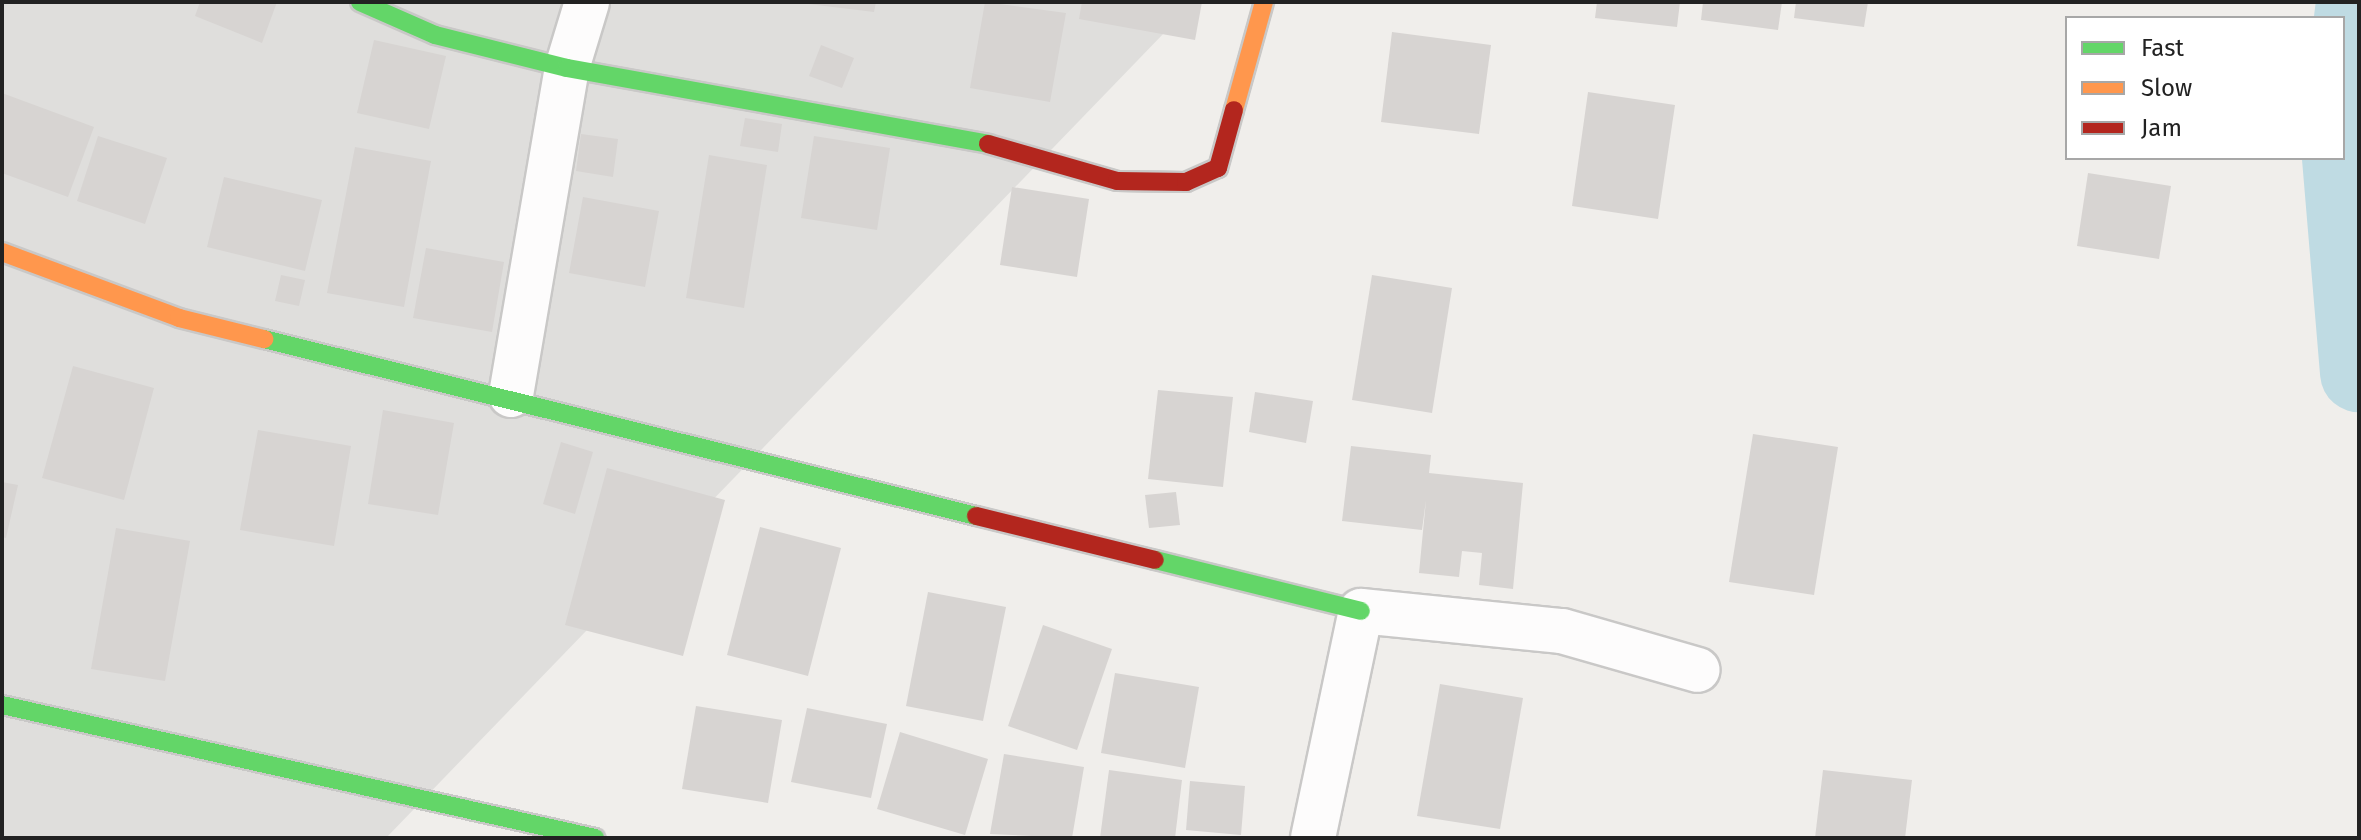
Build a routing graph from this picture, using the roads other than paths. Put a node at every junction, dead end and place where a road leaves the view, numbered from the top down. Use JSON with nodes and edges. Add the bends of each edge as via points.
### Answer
{"nodes":[{"id":1,"x":360,"y":2,"type":"edge"},
{"id":2,"x":587,"y":2,"type":"edge"},
{"id":3,"x":1264,"y":2,"type":"edge"},
{"id":4,"x":567,"y":68,"type":"junction"},
{"id":5,"x":2,"y":252,"type":"edge"},
{"id":6,"x":511,"y":395,"type":"junction"},
{"id":7,"x":1361,"y":611,"type":"junction"},
{"id":8,"x":1698,"y":670,"type":"dead end"},
{"id":9,"x":2,"y":705,"type":"edge"},
{"id":10,"x":595,"y":838,"type":"edge"},
{"id":11,"x":1313,"y":838,"type":"edge"}],
"edges":[{"from":1,"to":4,"type":"street","via":[[435,35]]},
{"from":2,"to":4,"type":"street"},
{"from":3,"to":4,"type":"street","via":[[1218,168],[1186,182],[1117,181],[958,135]]},
{"from":4,"to":6,"type":"street"},
{"from":5,"to":6,"type":"street","via":[[179,318]]},
{"from":6,"to":7,"type":"street"},
{"from":7,"to":8,"type":"street","via":[[1562,631]]},
{"from":7,"to":11,"type":"street"},
{"from":9,"to":10,"type":"street"}]}
